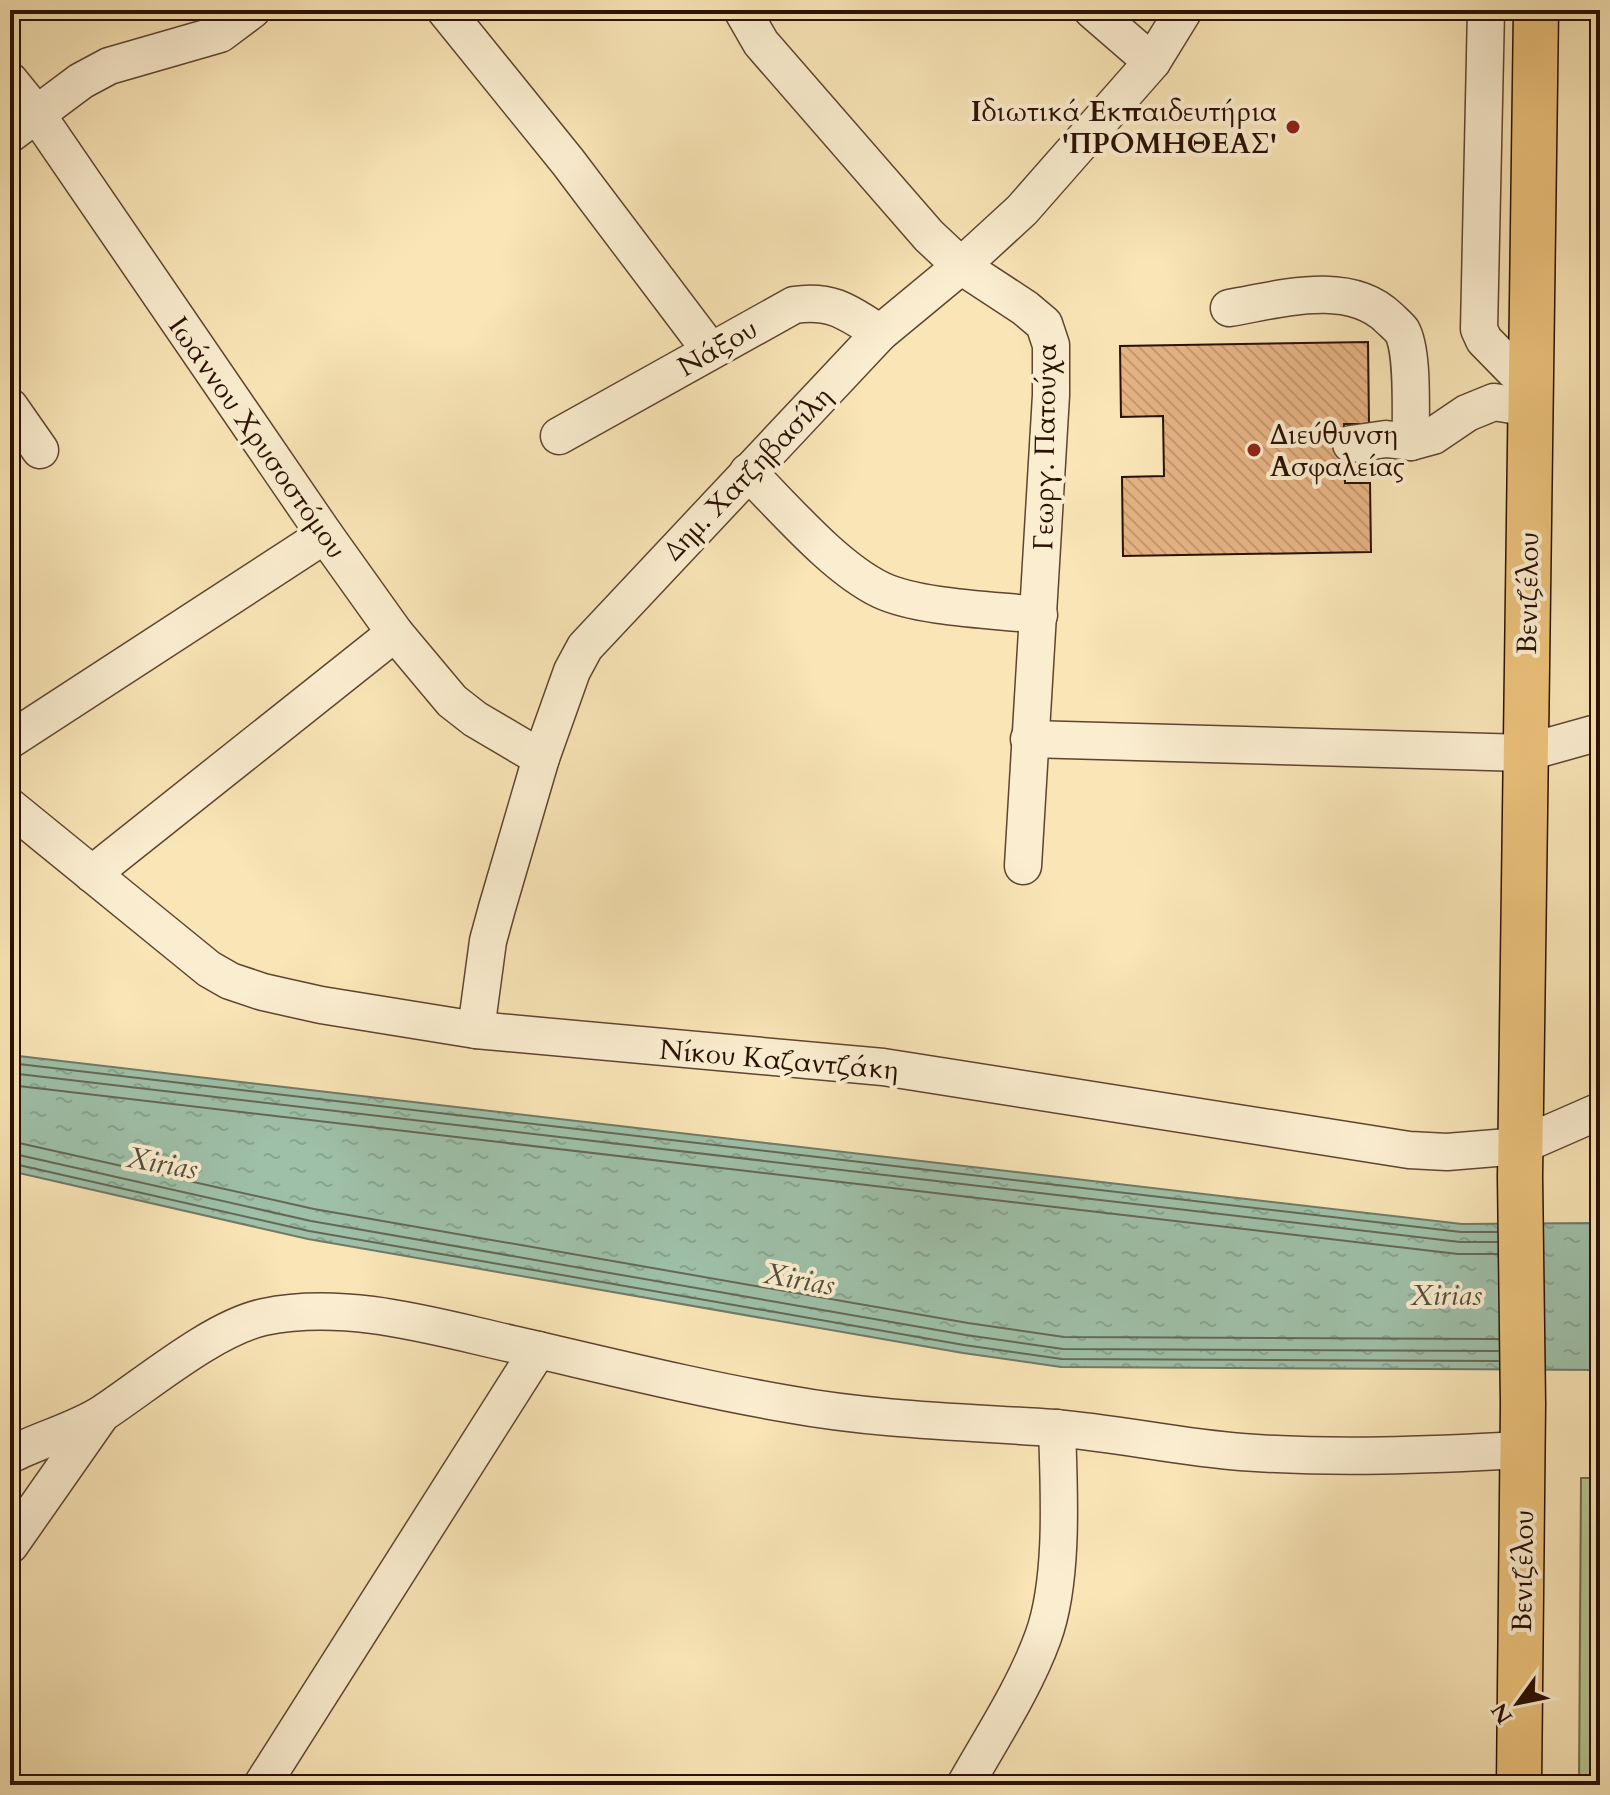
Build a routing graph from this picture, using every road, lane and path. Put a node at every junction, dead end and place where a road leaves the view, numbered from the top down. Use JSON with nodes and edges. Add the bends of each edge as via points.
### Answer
{"nodes":[{"id":1,"x":252,"y":10,"type":"edge"},
{"id":2,"x":445,"y":10,"type":"edge"},
{"id":3,"x":742,"y":10,"type":"edge"},
{"id":4,"x":1092,"y":10,"type":"edge"},
{"id":5,"x":1184,"y":10,"type":"edge"},
{"id":6,"x":1486,"y":10,"type":"edge"},
{"id":7,"x":1536,"y":10,"type":"edge"},
{"id":8,"x":1152,"y":62,"type":"junction"},
{"id":9,"x":10,"y":81,"type":"edge"},
{"id":10,"x":23,"y":123,"type":"edge"},
{"id":11,"x":961,"y":266,"type":"junction"},
{"id":12,"x":1229,"y":308,"type":"dead end"},
{"id":13,"x":880,"y":333,"type":"junction"},
{"id":14,"x":710,"y":350,"type":"junction"},
{"id":15,"x":1530,"y":397,"type":"junction"},
{"id":16,"x":10,"y":407,"type":"edge"},
{"id":17,"x":559,"y":436,"type":"dead end"},
{"id":18,"x":1411,"y":442,"type":"junction"},
{"id":19,"x":1351,"y":444,"type":"dead end"},
{"id":20,"x":40,"y":450,"type":"dead end"},
{"id":21,"x":748,"y":472,"type":"junction"},
{"id":22,"x":325,"y":535,"type":"junction"},
{"id":23,"x":1039,"y":615,"type":"junction"},
{"id":24,"x":395,"y":633,"type":"junction"},
{"id":25,"x":1600,"y":732,"type":"edge"},
{"id":26,"x":1029,"y":739,"type":"junction"},
{"id":27,"x":10,"y":740,"type":"edge"},
{"id":28,"x":1525,"y":753,"type":"junction"},
{"id":29,"x":541,"y":758,"type":"junction"},
{"id":30,"x":10,"y":807,"type":"edge"},
{"id":31,"x":1023,"y":866,"type":"dead end"},
{"id":32,"x":92,"y":874,"type":"junction"},
{"id":33,"x":476,"y":1030,"type":"junction"},
{"id":34,"x":1600,"y":1111,"type":"edge"},
{"id":35,"x":1520,"y":1162,"type":"junction"},
{"id":36,"x":538,"y":1350,"type":"junction"},
{"id":37,"x":101,"y":1415,"type":"junction"},
{"id":38,"x":1057,"y":1428,"type":"junction"},
{"id":39,"x":1523,"y":1450,"type":"junction"},
{"id":40,"x":10,"y":1455,"type":"edge"},
{"id":41,"x":10,"y":1545,"type":"edge"},
{"id":42,"x":262,"y":1785,"type":"edge"},
{"id":43,"x":965,"y":1785,"type":"edge"},
{"id":44,"x":1519,"y":1785,"type":"edge"}],
"edges":[{"from":1,"to":10,"type":"street","via":[[220,34],[109,66]]},
{"from":2,"to":14,"type":"street"},
{"from":3,"to":11,"type":"street","name":"Γεωργ. Πατούχα","via":[[761,43],[918,225]]},
{"from":4,"to":8,"type":"street"},
{"from":5,"to":8,"type":"street","name":"Δημ. Χατζηβασίλη"},
{"from":6,"to":15,"type":"street","via":[[1479,329]]},
{"from":7,"to":15,"type":"main road","name":"Βενιζέλου"},
{"from":8,"to":11,"type":"street","name":"Δημ. Χατζηβασίλη","via":[[1022,210]]},
{"from":9,"to":10,"type":"street","name":"Ιωάννου Χρυσοστόμου"},
{"from":10,"to":22,"type":"street","name":"Ιωάννου Χρυσοστόμου"},
{"from":11,"to":13,"type":"street","name":"Δημ. Χατζηβασίλη"},
{"from":11,"to":23,"type":"street","name":"Γεωργ. Πατούχα","via":[[1038,318],[1051,345]]},
{"from":12,"to":18,"type":"street","via":[[1310,294],[1353,298],[1381,311],[1401,331],[1408,353]]},
{"from":13,"to":14,"type":"street","name":"Νάξου","via":[[838,307],[806,303],[786,308]]},
{"from":13,"to":21,"type":"street","name":"Δημ. Χατζηβασίλη"},
{"from":14,"to":17,"type":"street","name":"Νάξου"},
{"from":15,"to":18,"type":"street","via":[[1494,402],[1433,436]]},
{"from":15,"to":28,"type":"main road","name":"Βενιζέλου"},
{"from":16,"to":20,"type":"street"},
{"from":18,"to":19,"type":"street"},
{"from":21,"to":23,"type":"street","via":[[841,563],[883,591]]},
{"from":21,"to":29,"type":"street","name":"Δημ. Χατζηβασίλη","via":[[591,638],[572,671]]},
{"from":22,"to":24,"type":"street","name":"Ιωάννου Χρυσοστόμου"},
{"from":22,"to":27,"type":"street"},
{"from":23,"to":26,"type":"street","name":"Γεωργ. Πατούχα"},
{"from":24,"to":29,"type":"street","name":"Ιωάννου Χρυσοστόμου","via":[[452,701]]},
{"from":24,"to":32,"type":"street"},
{"from":25,"to":28,"type":"street"},
{"from":26,"to":28,"type":"street"},
{"from":26,"to":31,"type":"street","name":"Γεωργ. Πατούχα"},
{"from":28,"to":35,"type":"main road","name":"Βενιζέλου"},
{"from":29,"to":33,"type":"street","name":"Δημ. Χατζηβασίλη","via":[[488,941]]},
{"from":30,"to":32,"type":"street","name":"Νίκου Καζαντζάκη"},
{"from":32,"to":33,"type":"street","name":"Νίκου Καζαντζάκη","via":[[230,981],[321,1005]]},
{"from":33,"to":35,"type":"street","name":"Νίκου Καζαντζάκη","via":[[883,1067],[1409,1150]]},
{"from":34,"to":35,"type":"street","name":"Νίκου Καζαντζάκη"},
{"from":35,"to":39,"type":"main road","name":"Βενιζέλου"},
{"from":36,"to":37,"type":"street","via":[[367,1315],[282,1314],[223,1334]]},
{"from":36,"to":38,"type":"street","via":[[807,1408]]},
{"from":36,"to":42,"type":"street"},
{"from":37,"to":40,"type":"street"},
{"from":37,"to":41,"type":"street"},
{"from":38,"to":39,"type":"street","via":[[1241,1452],[1410,1457]]},
{"from":38,"to":43,"type":"street","via":[[1060,1508],[1044,1634],[1029,1672]]},
{"from":39,"to":44,"type":"main road","name":"Βενιζέλου"}]}
